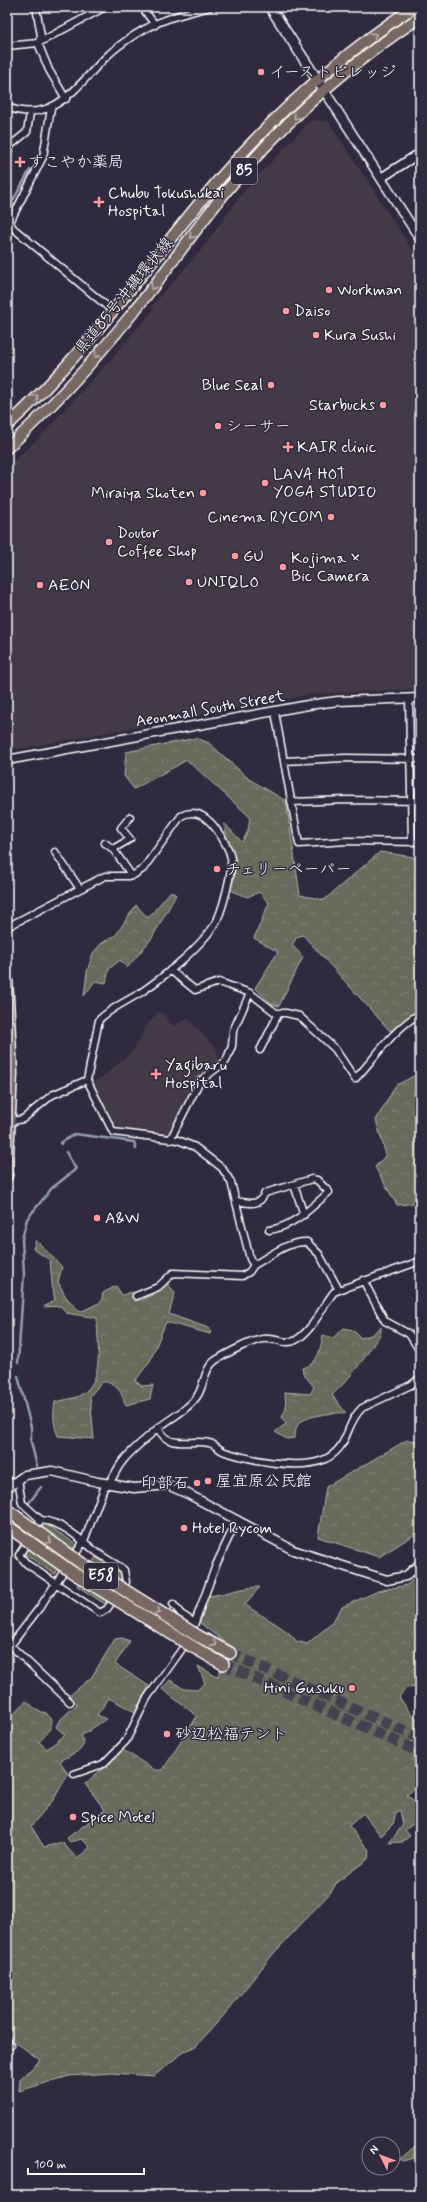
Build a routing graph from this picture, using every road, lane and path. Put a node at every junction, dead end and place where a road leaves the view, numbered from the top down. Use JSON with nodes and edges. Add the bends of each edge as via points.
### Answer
{"nodes":[{"id":1,"x":36,"y":7,"type":"edge"},
{"id":2,"x":105,"y":7,"type":"edge"},
{"id":3,"x":142,"y":7,"type":"edge"},
{"id":4,"x":210,"y":7,"type":"edge"},
{"id":5,"x":270,"y":7,"type":"edge"},
{"id":6,"x":414,"y":7,"type":"edge"},
{"id":7,"x":420,"y":17,"type":"edge"},
{"id":8,"x":155,"y":25,"type":"junction"},
{"id":9,"x":38,"y":43,"type":"junction"},
{"id":10,"x":7,"y":46,"type":"edge"},
{"id":11,"x":318,"y":80,"type":"junction"},
{"id":12,"x":324,"y":90,"type":"junction"},
{"id":13,"x":66,"y":99,"type":"junction"},
{"id":14,"x":7,"y":107,"type":"edge"},
{"id":15,"x":51,"y":108,"type":"junction"},
{"id":16,"x":30,"y":113,"type":"junction"},
{"id":17,"x":8,"y":153,"type":"dead end"},
{"id":18,"x":420,"y":153,"type":"edge"},
{"id":19,"x":381,"y":178,"type":"junction"},
{"id":20,"x":420,"y":239,"type":"edge"},
{"id":21,"x":114,"y":312,"type":"junction"},
{"id":22,"x":7,"y":426,"type":"edge"},
{"id":23,"x":7,"y":448,"type":"edge"},
{"id":24,"x":409,"y":698,"type":"junction"},
{"id":25,"x":420,"y":698,"type":"edge"},
{"id":26,"x":275,"y":712,"type":"junction"},
{"id":27,"x":410,"y":759,"type":"junction"},
{"id":28,"x":420,"y":759,"type":"edge"},
{"id":29,"x":7,"y":760,"type":"edge"},
{"id":30,"x":284,"y":761,"type":"junction"},
{"id":31,"x":411,"y":800,"type":"junction"},
{"id":32,"x":420,"y":800,"type":"edge"},
{"id":33,"x":291,"y":802,"type":"junction"},
{"id":34,"x":130,"y":817,"type":"dead end"},
{"id":35,"x":412,"y":842,"type":"junction"},
{"id":36,"x":420,"y":842,"type":"edge"},
{"id":37,"x":105,"y":844,"type":"dead end"},
{"id":38,"x":113,"y":849,"type":"junction"},
{"id":39,"x":55,"y":852,"type":"dead end"},
{"id":40,"x":132,"y":876,"type":"junction"},
{"id":41,"x":80,"y":889,"type":"junction"},
{"id":42,"x":7,"y":927,"type":"edge"},
{"id":43,"x":170,"y":970,"type":"junction"},
{"id":44,"x":7,"y":978,"type":"edge"},
{"id":45,"x":250,"y":993,"type":"junction"},
{"id":46,"x":278,"y":1013,"type":"junction"},
{"id":47,"x":416,"y":1016,"type":"dead end"},
{"id":48,"x":260,"y":1050,"type":"dead end"},
{"id":49,"x":87,"y":1080,"type":"junction"},
{"id":50,"x":9,"y":1122,"type":"edge"},
{"id":51,"x":170,"y":1140,"type":"junction"},
{"id":52,"x":7,"y":1176,"type":"edge"},
{"id":53,"x":294,"y":1185,"type":"junction"},
{"id":54,"x":236,"y":1201,"type":"junction"},
{"id":55,"x":304,"y":1215,"type":"junction"},
{"id":56,"x":269,"y":1230,"type":"dead end"},
{"id":57,"x":420,"y":1261,"type":"edge"},
{"id":58,"x":254,"y":1265,"type":"junction"},
{"id":59,"x":363,"y":1280,"type":"junction"},
{"id":60,"x":339,"y":1290,"type":"junction"},
{"id":61,"x":136,"y":1296,"type":"dead end"},
{"id":62,"x":420,"y":1351,"type":"edge"},
{"id":63,"x":420,"y":1378,"type":"edge"},
{"id":64,"x":158,"y":1428,"type":"junction"},
{"id":65,"x":18,"y":1479,"type":"junction"},
{"id":66,"x":110,"y":1483,"type":"junction"},
{"id":67,"x":7,"y":1488,"type":"edge"},
{"id":68,"x":7,"y":1510,"type":"edge"},
{"id":69,"x":41,"y":1520,"type":"junction"},
{"id":70,"x":237,"y":1520,"type":"junction"},
{"id":71,"x":7,"y":1526,"type":"edge"},
{"id":72,"x":84,"y":1541,"type":"junction"},
{"id":73,"x":420,"y":1564,"type":"edge"},
{"id":74,"x":56,"y":1584,"type":"junction"},
{"id":75,"x":173,"y":1604,"type":"dead end"},
{"id":76,"x":195,"y":1623,"type":"junction"},
{"id":77,"x":9,"y":1648,"type":"edge"},
{"id":78,"x":230,"y":1653,"type":"tunnel mouth"},
{"id":79,"x":224,"y":1664,"type":"tunnel mouth"},
{"id":80,"x":70,"y":1702,"type":"dead end"},
{"id":81,"x":74,"y":1774,"type":"dead end"}],
"edges":[{"from":1,"to":9,"type":"street","via":[[41,36]]},
{"from":2,"to":9,"type":"street"},
{"from":3,"to":8,"type":"street"},
{"from":4,"to":8,"type":"street"},
{"from":5,"to":11,"type":"main road"},
{"from":11,"to":6,"type":"main road","name":"県道85号沖縄環状線","number":"85","one_way":true,"via":[[343,58]]},
{"from":7,"to":12,"type":"main road","name":"県道85号沖縄環状線","number":"85"},
{"from":8,"to":13,"type":"street","via":[[137,33],[106,56]]},
{"from":9,"to":10,"type":"street"},
{"from":9,"to":13,"type":"street"},
{"from":11,"to":12,"type":"main road"},
{"from":11,"to":21,"type":"main road","name":"県道85号沖縄環状線","number":"85","via":[[250,145],[222,176]]},
{"from":12,"to":19,"type":"street"},
{"from":12,"to":23,"type":"main road","name":"県道85号沖縄環状線","number":"85","one_way":true,"via":[[233,183],[108,343],[37,421]]},
{"from":13,"to":15,"type":"street"},
{"from":14,"to":16,"type":"street"},
{"from":15,"to":16,"type":"street"},
{"from":15,"to":21,"type":"street","via":[[43,157],[10,222],[13,228]]},
{"from":16,"to":17,"type":"street","via":[[27,132],[11,145]]},
{"from":18,"to":19,"type":"street"},
{"from":19,"to":20,"type":"street"},
{"from":22,"to":21,"type":"main road","name":"県道85号沖縄環状線","number":"85","one_way":true,"via":[[60,374]]},
{"from":24,"to":25,"type":"street","name":"Aeonmall South Street"},
{"from":24,"to":26,"type":"street","name":"Aeonmall South Street","via":[[338,701]]},
{"from":24,"to":27,"type":"street"},
{"from":26,"to":29,"type":"street","name":"Aeonmall South Street"},
{"from":26,"to":30,"type":"street"},
{"from":27,"to":28,"type":"street"},
{"from":27,"to":30,"type":"street","via":[[344,758]]},
{"from":27,"to":31,"type":"street"},
{"from":30,"to":33,"type":"street"},
{"from":31,"to":32,"type":"street"},
{"from":31,"to":33,"type":"street"},
{"from":31,"to":35,"type":"street"},
{"from":33,"to":35,"type":"street","via":[[299,844]]},
{"from":34,"to":38,"type":"street","via":[[121,828],[130,839]]},
{"from":35,"to":36,"type":"street"},
{"from":37,"to":38,"type":"street"},
{"from":38,"to":40,"type":"street"},
{"from":39,"to":41,"type":"street"},
{"from":40,"to":41,"type":"street","via":[[105,876]]},
{"from":40,"to":43,"type":"street","via":[[142,869],[181,816],[191,812],[198,812],[214,826],[232,855],[223,902],[214,925],[201,942]]},
{"from":41,"to":42,"type":"street"},
{"from":43,"to":45,"type":"street","via":[[195,990],[219,982]]},
{"from":43,"to":49,"type":"street","via":[[99,1020]]},
{"from":44,"to":50,"type":"main road","via":[[12,1042]]},
{"from":45,"to":46,"type":"street"},
{"from":45,"to":51,"type":"street","via":[[233,1032],[232,1046],[226,1060],[200,1081]]},
{"from":46,"to":47,"type":"street","via":[[299,1016],[335,1049],[355,1079],[388,1038]]},
{"from":46,"to":48,"type":"street"},
{"from":49,"to":50,"type":"street","via":[[52,1095],[23,1119]]},
{"from":49,"to":51,"type":"street","via":[[113,1132]]},
{"from":50,"to":52,"type":"main road"},
{"from":51,"to":54,"type":"street","via":[[178,1140],[195,1147],[222,1168],[231,1182]]},
{"from":53,"to":54,"type":"street","via":[[265,1193],[258,1203]]},
{"from":53,"to":55,"type":"street"},
{"from":53,"to":55,"type":"street","via":[[317,1180],[329,1192]]},
{"from":54,"to":58,"type":"street","via":[[250,1259]]},
{"from":55,"to":56,"type":"street"},
{"from":57,"to":59,"type":"street"},
{"from":58,"to":60,"type":"street","via":[[286,1247],[307,1242],[319,1254]]},
{"from":58,"to":61,"type":"street","via":[[242,1276],[173,1273],[158,1287]]},
{"from":59,"to":60,"type":"street"},
{"from":59,"to":62,"type":"street","via":[[385,1321],[409,1334]]},
{"from":60,"to":64,"type":"street","via":[[334,1292],[311,1326],[296,1340],[289,1343],[263,1339],[215,1361],[208,1367],[198,1395]]},
{"from":63,"to":64,"type":"street","via":[[411,1385],[362,1408],[356,1414],[345,1442],[336,1452],[324,1460],[308,1464],[289,1464],[226,1452],[210,1443],[167,1441],[161,1436]]},
{"from":64,"to":66,"type":"street","via":[[125,1458]]},
{"from":65,"to":66,"type":"street","via":[[34,1472],[52,1471]]},
{"from":65,"to":67,"type":"street"},
{"from":65,"to":69,"type":"street","via":[[22,1503]]},
{"from":66,"to":70,"type":"street","via":[[134,1488],[168,1485]]},
{"from":66,"to":72,"type":"street","via":[[104,1488]]},
{"from":68,"to":78,"type":"highway","number":"E58","one_way":true,"bridge":true,"via":[[81,1563]]},
{"from":69,"to":72,"type":"street","via":[[52,1521]]},
{"from":69,"to":74,"type":"street","via":[[19,1555],[27,1564]]},
{"from":70,"to":73,"type":"street","via":[[293,1550],[387,1580],[406,1576]]},
{"from":70,"to":76,"type":"street","via":[[216,1565]]},
{"from":71,"to":79,"type":"highway","number":"E58","bridge":true,"via":[[72,1572]]},
{"from":72,"to":74,"type":"street"},
{"from":72,"to":74,"type":"street","via":[[124,1570],[126,1582],[108,1609],[100,1613]]},
{"from":74,"to":77,"type":"street"},
{"from":75,"to":76,"type":"street","via":[[181,1614]]},
{"from":76,"to":81,"type":"street","via":[[183,1649],[147,1698],[126,1741],[104,1764]]},
{"from":77,"to":80,"type":"street"}]}
